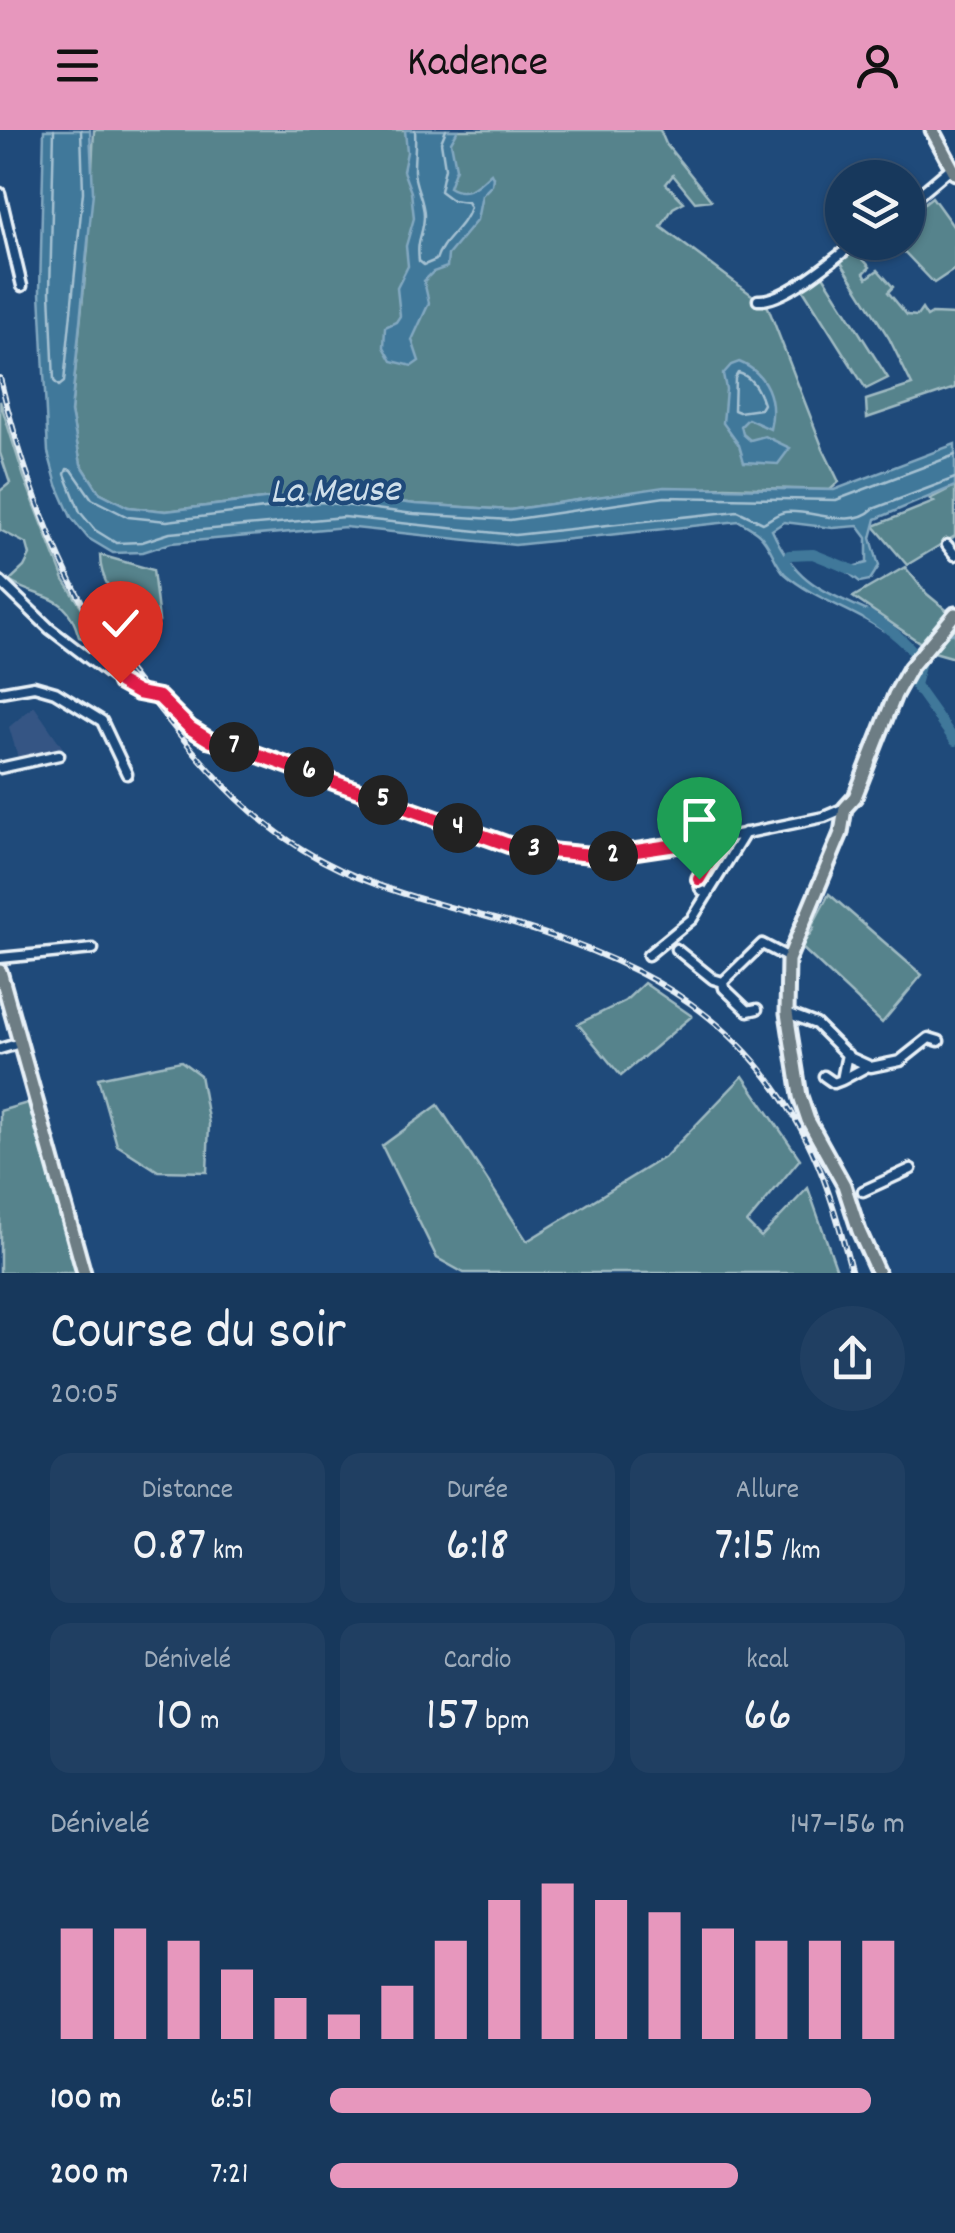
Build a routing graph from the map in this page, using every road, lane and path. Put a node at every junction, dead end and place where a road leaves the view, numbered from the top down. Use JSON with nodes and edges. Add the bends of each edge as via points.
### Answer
{"nodes":[{"id":1,"x":932,"y":130,"type":"edge"},
{"id":2,"x":953,"y":170,"type":"edge"},
{"id":3,"x":925,"y":191,"type":"edge"},
{"id":4,"x":0,"y":193,"type":"edge"},
{"id":5,"x":831,"y":260,"type":"edge"},
{"id":6,"x":22,"y":286,"type":"dead end"},
{"id":7,"x":758,"y":300,"type":"dead end"},
{"id":8,"x":947,"y":545,"type":"dead end"},
{"id":9,"x":955,"y":556,"type":"edge"},
{"id":10,"x":0,"y":581,"type":"edge"},
{"id":11,"x":955,"y":614,"type":"edge"},
{"id":12,"x":0,"y":692,"type":"edge"},
{"id":13,"x":59,"y":755,"type":"dead end"},
{"id":14,"x":0,"y":768,"type":"edge"},
{"id":15,"x":127,"y":774,"type":"dead end"},
{"id":16,"x":845,"y":808,"type":"junction"},
{"id":17,"x":744,"y":833,"type":"junction"},
{"id":18,"x":723,"y":838,"type":"junction"},
{"id":19,"x":707,"y":895,"type":"junction"},
{"id":20,"x":93,"y":948,"type":"dead end"},
{"id":21,"x":676,"y":949,"type":"dead end"},
{"id":22,"x":648,"y":955,"type":"dead end"},
{"id":23,"x":0,"y":958,"type":"edge"},
{"id":24,"x":789,"y":958,"type":"junction"},
{"id":25,"x":0,"y":971,"type":"edge"},
{"id":26,"x":723,"y":982,"type":"junction"},
{"id":27,"x":2,"y":987,"type":"edge"},
{"id":28,"x":756,"y":1010,"type":"dead end"},
{"id":29,"x":786,"y":1013,"type":"junction"},
{"id":30,"x":938,"y":1041,"type":"dead end"},
{"id":31,"x":20,"y":1043,"type":"junction"},
{"id":32,"x":0,"y":1048,"type":"edge"},
{"id":33,"x":847,"y":1054,"type":"junction"},
{"id":34,"x":868,"y":1066,"type":"junction"},
{"id":35,"x":824,"y":1076,"type":"dead end"},
{"id":36,"x":842,"y":1080,"type":"junction"},
{"id":37,"x":911,"y":1169,"type":"dead end"},
{"id":38,"x":846,"y":1191,"type":"junction"},
{"id":39,"x":84,"y":1273,"type":"edge"},
{"id":40,"x":878,"y":1273,"type":"edge"}],
"edges":[{"from":1,"to":2,"type":"main road"},
{"from":2,"to":3,"type":"street"},
{"from":4,"to":6,"type":"street"},
{"from":5,"to":7,"type":"street","via":[[794,286]]},
{"from":8,"to":9,"type":"street"},
{"from":10,"to":18,"type":"street","via":[[120,683],[159,697],[211,741],[517,848],[603,856]]},
{"from":11,"to":16,"type":"main road","via":[[910,668]]},
{"from":12,"to":15,"type":"street","via":[[34,686],[102,720]]},
{"from":13,"to":14,"type":"street"},
{"from":16,"to":17,"type":"street"},
{"from":16,"to":24,"type":"main road","via":[[836,847]]},
{"from":17,"to":18,"type":"street"},
{"from":17,"to":19,"type":"street"},
{"from":18,"to":19,"type":"street","via":[[699,879]]},
{"from":19,"to":22,"type":"street","via":[[692,919]]},
{"from":20,"to":23,"type":"street"},
{"from":21,"to":26,"type":"street"},
{"from":24,"to":26,"type":"street","via":[[762,944]]},
{"from":24,"to":29,"type":"main road"},
{"from":25,"to":27,"type":"main road"},
{"from":26,"to":28,"type":"street","via":[[748,1011]]},
{"from":27,"to":31,"type":"main road"},
{"from":29,"to":33,"type":"street","via":[[816,1024]]},
{"from":29,"to":38,"type":"main road","via":[[808,1120]]},
{"from":30,"to":34,"type":"street","via":[[929,1038],[900,1061]]},
{"from":31,"to":32,"type":"street"},
{"from":31,"to":39,"type":"main road"},
{"from":33,"to":34,"type":"street"},
{"from":33,"to":36,"type":"street"},
{"from":34,"to":36,"type":"street"},
{"from":35,"to":36,"type":"street"},
{"from":37,"to":38,"type":"street"},
{"from":38,"to":40,"type":"main road"}]}
